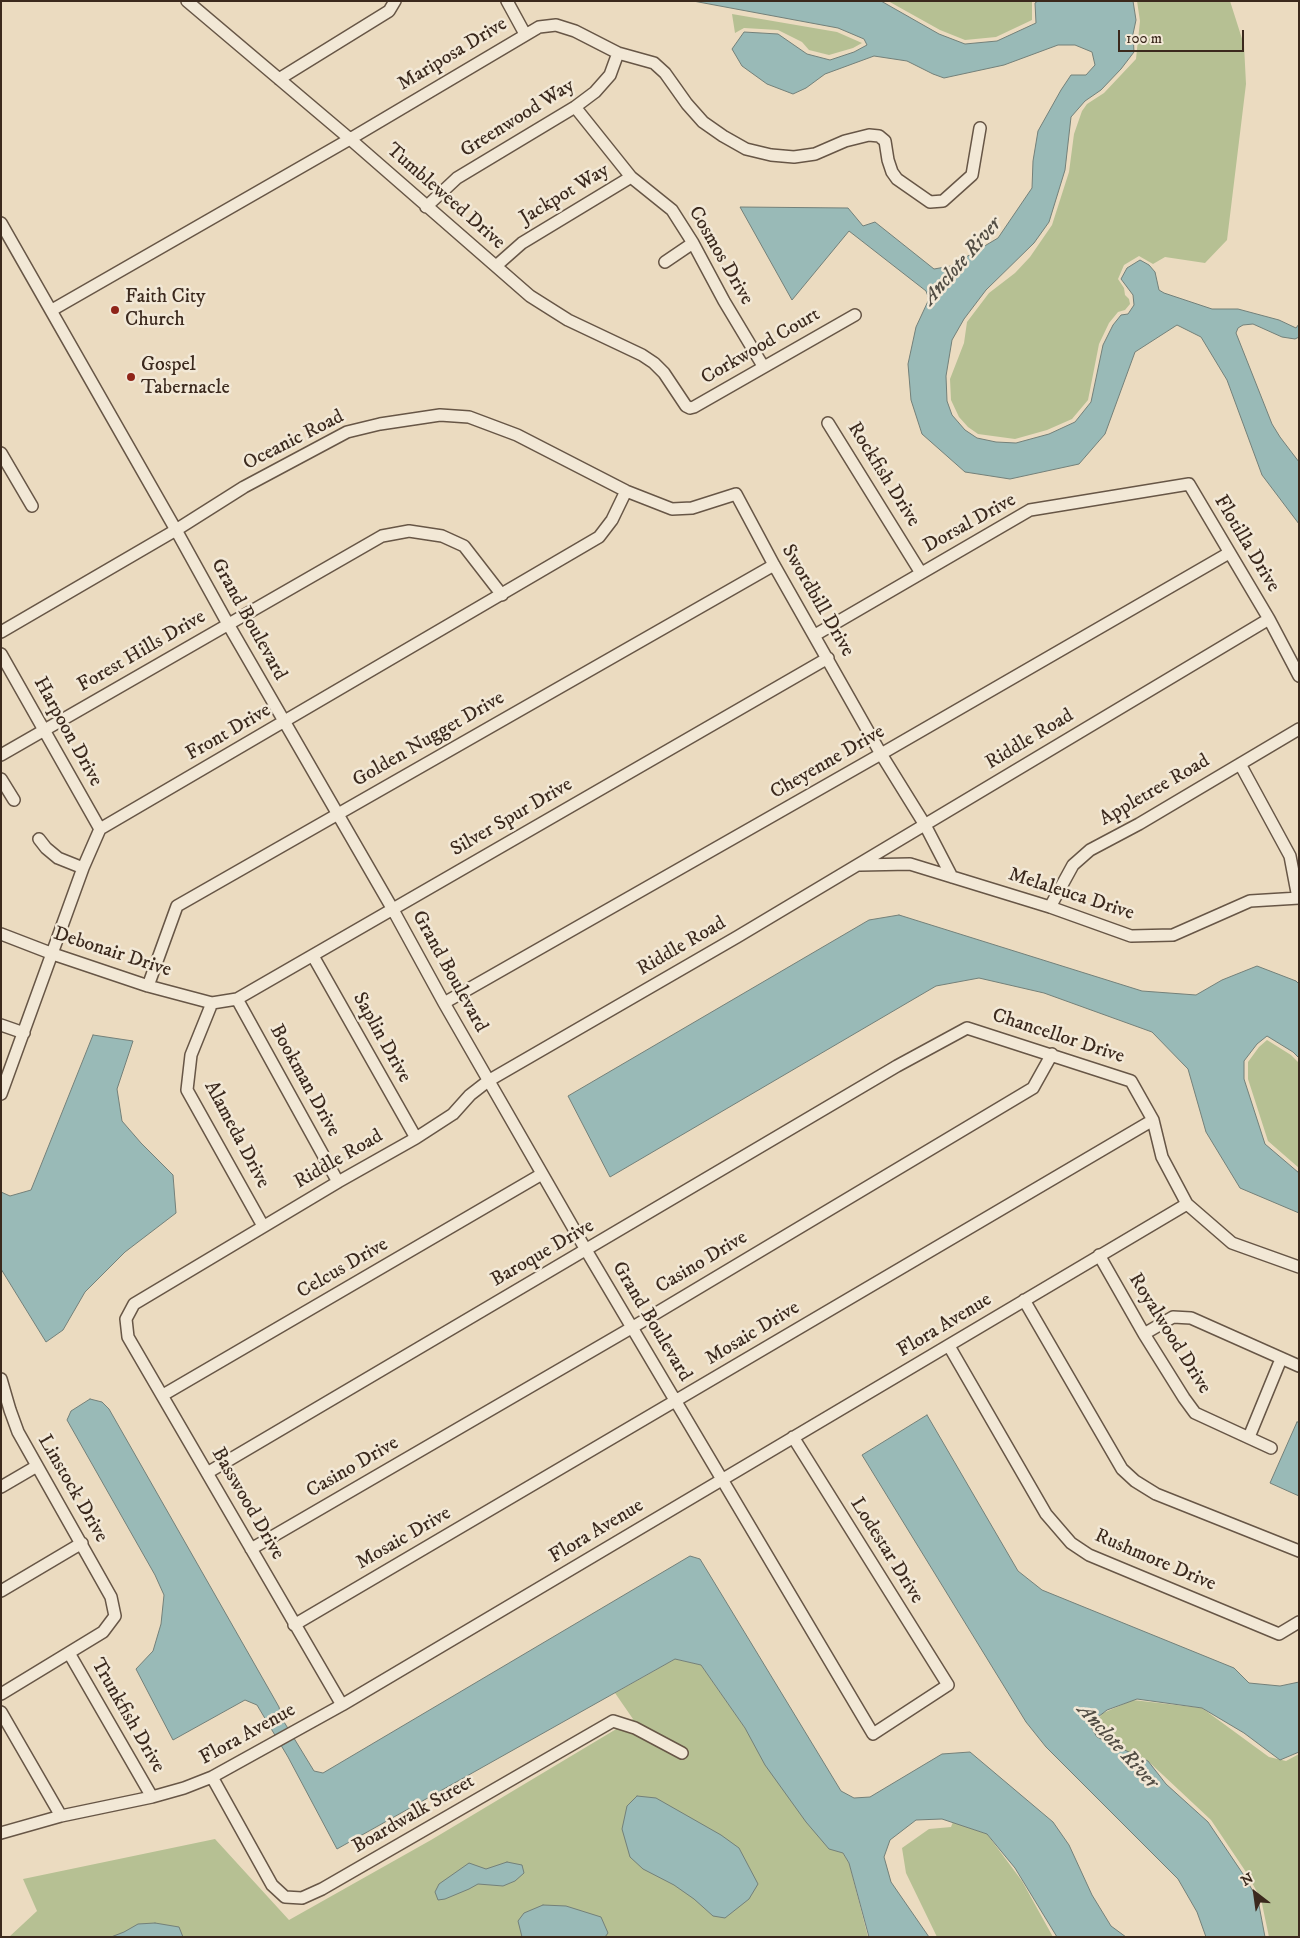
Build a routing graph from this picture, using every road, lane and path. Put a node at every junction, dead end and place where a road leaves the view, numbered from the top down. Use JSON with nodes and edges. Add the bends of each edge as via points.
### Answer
{"nodes":[{"id":1,"x":187,"y":1,"type":"edge"},
{"id":2,"x":395,"y":1,"type":"edge"},
{"id":3,"x":507,"y":1,"type":"edge"},
{"id":4,"x":525,"y":34,"type":"junction"},
{"id":5,"x":618,"y":54,"type":"junction"},
{"id":6,"x":279,"y":79,"type":"junction"},
{"id":7,"x":575,"y":107,"type":"junction"},
{"id":8,"x":980,"y":128,"type":"dead end"},
{"id":9,"x":350,"y":139,"type":"junction"},
{"id":10,"x":631,"y":177,"type":"junction"},
{"id":11,"x":426,"y":207,"type":"junction"},
{"id":12,"x":1,"y":223,"type":"edge"},
{"id":13,"x":693,"y":242,"type":"junction"},
{"id":14,"x":666,"y":262,"type":"dead end"},
{"id":15,"x":496,"y":266,"type":"junction"},
{"id":16,"x":52,"y":310,"type":"junction"},
{"id":17,"x":855,"y":315,"type":"dead end"},
{"id":18,"x":764,"y":366,"type":"junction"},
{"id":19,"x":686,"y":406,"type":"joint"},
{"id":20,"x":828,"y":422,"type":"dead end"},
{"id":21,"x":1,"y":453,"type":"edge"},
{"id":22,"x":1189,"y":484,"type":"joint"},
{"id":23,"x":626,"y":491,"type":"junction"},
{"id":24,"x":32,"y":506,"type":"dead end"},
{"id":25,"x":176,"y":530,"type":"junction"},
{"id":26,"x":1229,"y":552,"type":"junction"},
{"id":27,"x":774,"y":565,"type":"junction"},
{"id":28,"x":921,"y":573,"type":"junction"},
{"id":29,"x":502,"y":595,"type":"junction"},
{"id":30,"x":1269,"y":619,"type":"junction"},
{"id":31,"x":228,"y":624,"type":"junction"},
{"id":32,"x":1,"y":632,"type":"edge"},
{"id":33,"x":815,"y":635,"type":"junction"},
{"id":34,"x":1,"y":654,"type":"edge"},
{"id":35,"x":828,"y":658,"type":"junction"},
{"id":36,"x":1299,"y":676,"type":"edge"},
{"id":37,"x":285,"y":722,"type":"junction"},
{"id":38,"x":1299,"y":729,"type":"edge"},
{"id":39,"x":44,"y":731,"type":"junction"},
{"id":40,"x":882,"y":754,"type":"junction"},
{"id":41,"x":1,"y":755,"type":"edge"},
{"id":42,"x":1240,"y":764,"type":"junction"},
{"id":43,"x":1,"y":779,"type":"edge"},
{"id":44,"x":14,"y":800,"type":"dead end"},
{"id":45,"x":338,"y":814,"type":"junction"},
{"id":46,"x":925,"y":825,"type":"junction"},
{"id":47,"x":100,"y":829,"type":"junction"},
{"id":48,"x":39,"y":839,"type":"dead end"},
{"id":49,"x":858,"y":865,"type":"junction"},
{"id":50,"x":83,"y":868,"type":"junction"},
{"id":51,"x":952,"y":877,"type":"junction"},
{"id":52,"x":1298,"y":898,"type":"edge"},
{"id":53,"x":1050,"y":907,"type":"junction"},
{"id":54,"x":392,"y":908,"type":"junction"},
{"id":55,"x":1,"y":934,"type":"edge"},
{"id":56,"x":53,"y":954,"type":"junction"},
{"id":57,"x":313,"y":956,"type":"junction"},
{"id":58,"x":148,"y":986,"type":"junction"},
{"id":59,"x":237,"y":999,"type":"junction"},
{"id":60,"x":212,"y":1003,"type":"junction"},
{"id":61,"x":444,"y":1003,"type":"junction"},
{"id":62,"x":1,"y":1025,"type":"edge"},
{"id":63,"x":24,"y":1033,"type":"junction"},
{"id":64,"x":1052,"y":1054,"type":"junction"},
{"id":65,"x":897,"y":1066,"type":"joint"},
{"id":66,"x":488,"y":1081,"type":"junction"},
{"id":67,"x":1,"y":1094,"type":"edge"},
{"id":68,"x":1153,"y":1120,"type":"junction"},
{"id":69,"x":416,"y":1138,"type":"junction"},
{"id":70,"x":542,"y":1174,"type":"junction"},
{"id":71,"x":338,"y":1182,"type":"junction"},
{"id":72,"x":1187,"y":1204,"type":"junction"},
{"id":73,"x":263,"y":1226,"type":"junction"},
{"id":74,"x":586,"y":1250,"type":"junction"},
{"id":75,"x":1099,"y":1255,"type":"junction"},
{"id":76,"x":1299,"y":1266,"type":"edge"},
{"id":77,"x":1024,"y":1300,"type":"junction"},
{"id":78,"x":126,"y":1319,"type":"joint"},
{"id":79,"x":632,"y":1326,"type":"junction"},
{"id":80,"x":1144,"y":1334,"type":"junction"},
{"id":81,"x":949,"y":1346,"type":"junction"},
{"id":82,"x":1281,"y":1359,"type":"junction"},
{"id":83,"x":1299,"y":1366,"type":"edge"},
{"id":84,"x":2,"y":1382,"type":"edge"},
{"id":85,"x":163,"y":1396,"type":"junction"},
{"id":86,"x":676,"y":1401,"type":"junction"},
{"id":87,"x":793,"y":1437,"type":"junction"},
{"id":88,"x":1249,"y":1437,"type":"junction"},
{"id":89,"x":1271,"y":1448,"type":"dead end"},
{"id":90,"x":37,"y":1466,"type":"junction"},
{"id":91,"x":208,"y":1473,"type":"junction"},
{"id":92,"x":721,"y":1480,"type":"junction"},
{"id":93,"x":1,"y":1487,"type":"edge"},
{"id":94,"x":82,"y":1543,"type":"junction"},
{"id":95,"x":251,"y":1549,"type":"junction"},
{"id":96,"x":1299,"y":1551,"type":"edge"},
{"id":97,"x":1,"y":1591,"type":"edge"},
{"id":98,"x":1299,"y":1622,"type":"edge"},
{"id":99,"x":294,"y":1625,"type":"junction"},
{"id":100,"x":69,"y":1653,"type":"junction"},
{"id":101,"x":1,"y":1694,"type":"edge"},
{"id":102,"x":342,"y":1705,"type":"junction"},
{"id":103,"x":1,"y":1712,"type":"edge"},
{"id":104,"x":873,"y":1734,"type":"joint"},
{"id":105,"x":682,"y":1753,"type":"dead end"},
{"id":106,"x":212,"y":1777,"type":"junction"},
{"id":107,"x":152,"y":1797,"type":"junction"},
{"id":108,"x":61,"y":1816,"type":"junction"},
{"id":109,"x":1,"y":1833,"type":"edge"}],
"edges":[{"from":1,"to":6,"type":"street","name":"Tumbleweed Drive"},
{"from":2,"to":6,"type":"street","via":[[389,11]]},
{"from":3,"to":4,"type":"street"},
{"from":4,"to":5,"type":"street","name":"Mariposa Drive","via":[[556,25],[575,31]]},
{"from":4,"to":9,"type":"street","name":"Mariposa Drive"},
{"from":5,"to":7,"type":"street","name":"Greenwood Way","via":[[610,75],[596,92]]},
{"from":5,"to":8,"type":"street","name":"Mariposa Drive","via":[[654,63],[703,122],[746,149],[794,157],[815,154],[869,135],[879,136],[886,141],[892,172],[905,186],[930,202],[943,201],[972,176]]},
{"from":6,"to":9,"type":"street","name":"Tumbleweed Drive"},
{"from":7,"to":10,"type":"street","name":"Cosmos Drive"},
{"from":7,"to":11,"type":"street","name":"Greenwood Way","via":[[457,178]]},
{"from":9,"to":11,"type":"street","name":"Tumbleweed Drive"},
{"from":9,"to":16,"type":"street","name":"Mariposa Drive"},
{"from":10,"to":13,"type":"street","name":"Cosmos Drive","via":[[672,210]]},
{"from":10,"to":15,"type":"street","name":"Jackpot Way","via":[[522,243]]},
{"from":11,"to":15,"type":"street","name":"Tumbleweed Drive"},
{"from":12,"to":16,"type":"street","name":"Grand Boulevard"},
{"from":13,"to":14,"type":"street"},
{"from":13,"to":18,"type":"street","name":"Cosmos Drive"},
{"from":15,"to":19,"type":"street","name":"Tumbleweed Drive","via":[[530,296],[568,320],[642,354],[664,373]]},
{"from":16,"to":25,"type":"street","name":"Grand Boulevard"},
{"from":17,"to":18,"type":"street","name":"Corkwood Court"},
{"from":18,"to":19,"type":"street","name":"Corkwood Court","via":[[694,407]]},
{"from":20,"to":28,"type":"street","name":"Rockfish Drive"},
{"from":21,"to":24,"type":"street"},
{"from":22,"to":26,"type":"street","name":"Flotilla Drive"},
{"from":22,"to":28,"type":"street","name":"Dorsal Drive","via":[[1030,510]]},
{"from":23,"to":25,"type":"street","name":"Oceanic Road","via":[[517,435],[469,417],[440,415],[346,432],[244,487]]},
{"from":23,"to":27,"type":"street","name":"Swordbill Drive","via":[[672,509],[692,508],[736,494]]},
{"from":23,"to":29,"type":"street","name":"Front Drive","via":[[612,520],[599,537]]},
{"from":25,"to":31,"type":"street","name":"Grand Boulevard"},
{"from":25,"to":32,"type":"street","name":"Oceanic Road"},
{"from":26,"to":30,"type":"street","name":"Flotilla Drive"},
{"from":26,"to":40,"type":"street","name":"Cheyenne Drive"},
{"from":27,"to":33,"type":"street","name":"Swordbill Drive"},
{"from":27,"to":45,"type":"street","name":"Golden Nugget Drive"},
{"from":28,"to":33,"type":"street","name":"Dorsal Drive"},
{"from":29,"to":31,"type":"street","name":"Forest Hills Drive","via":[[464,546],[442,536],[409,531],[382,536]]},
{"from":29,"to":37,"type":"street","name":"Front Drive"},
{"from":30,"to":36,"type":"street","name":"Flotilla Drive"},
{"from":30,"to":46,"type":"street","name":"Riddle Road"},
{"from":31,"to":37,"type":"street","name":"Grand Boulevard"},
{"from":31,"to":39,"type":"street","name":"Forest Hills Drive"},
{"from":33,"to":35,"type":"street","name":"Swordbill Drive"},
{"from":34,"to":39,"type":"street","name":"Harpoon Drive"},
{"from":35,"to":40,"type":"street","name":"Swordbill Drive"},
{"from":35,"to":54,"type":"street","name":"Silver Spur Drive"},
{"from":37,"to":45,"type":"street","name":"Grand Boulevard"},
{"from":37,"to":47,"type":"street","name":"Front Drive"},
{"from":38,"to":42,"type":"street","name":"Appletree Road"},
{"from":39,"to":41,"type":"street","name":"Forest Hills Drive"},
{"from":39,"to":47,"type":"street","name":"Harpoon Drive"},
{"from":40,"to":46,"type":"street","name":"Swordbill Drive"},
{"from":40,"to":61,"type":"street","name":"Cheyenne Drive"},
{"from":42,"to":52,"type":"street","via":[[1290,856]]},
{"from":42,"to":53,"type":"street","name":"Appletree Road","via":[[1090,850],[1073,865]]},
{"from":43,"to":44,"type":"street"},
{"from":45,"to":54,"type":"street","name":"Grand Boulevard"},
{"from":45,"to":58,"type":"street","name":"Golden Nugget Drive","via":[[177,906]]},
{"from":46,"to":49,"type":"street","name":"Riddle Road"},
{"from":46,"to":51,"type":"street","name":"Swordbill Drive"},
{"from":47,"to":50,"type":"street"},
{"from":48,"to":50,"type":"street","via":[[58,858]]},
{"from":49,"to":51,"type":"street","name":"Melaleuca Drive","via":[[910,864]]},
{"from":49,"to":66,"type":"street","name":"Riddle Road"},
{"from":50,"to":56,"type":"street"},
{"from":51,"to":53,"type":"street","name":"Melaleuca Drive"},
{"from":52,"to":53,"type":"street","name":"Melaleuca Drive","via":[[1250,901],[1173,936],[1132,936]]},
{"from":54,"to":57,"type":"street","name":"Silver Spur Drive"},
{"from":54,"to":61,"type":"street","name":"Grand Boulevard"},
{"from":55,"to":56,"type":"street","name":"Debonair Drive"},
{"from":56,"to":58,"type":"street","name":"Debonair Drive"},
{"from":56,"to":63,"type":"street"},
{"from":57,"to":59,"type":"street","name":"Silver Spur Drive"},
{"from":57,"to":69,"type":"street","name":"Saplin Drive"},
{"from":58,"to":60,"type":"street","name":"Debonair Drive"},
{"from":59,"to":60,"type":"street","name":"Silver Spur Drive"},
{"from":59,"to":71,"type":"street","name":"Bookman Drive"},
{"from":60,"to":73,"type":"street","name":"Alameda Drive","via":[[190,1055],[187,1090]]},
{"from":61,"to":66,"type":"street","name":"Grand Boulevard"},
{"from":62,"to":63,"type":"street"},
{"from":63,"to":67,"type":"street"},
{"from":64,"to":65,"type":"street","name":"Chancellor Drive","via":[[967,1028]]},
{"from":64,"to":68,"type":"street","name":"Chancellor Drive","via":[[1131,1081]]},
{"from":64,"to":79,"type":"street","name":"Casino Drive","via":[[1033,1088]]},
{"from":65,"to":74,"type":"street","name":"Baroque Drive"},
{"from":66,"to":69,"type":"street","name":"Riddle Road","via":[[453,1114]]},
{"from":66,"to":70,"type":"street","name":"Grand Boulevard"},
{"from":68,"to":72,"type":"street","name":"Chancellor Drive","via":[[1162,1157]]},
{"from":68,"to":86,"type":"street","name":"Mosaic Drive"},
{"from":69,"to":71,"type":"street","name":"Riddle Road"},
{"from":70,"to":74,"type":"street","name":"Grand Boulevard"},
{"from":70,"to":85,"type":"street","name":"Celcus Drive"},
{"from":71,"to":73,"type":"street","name":"Riddle Road"},
{"from":72,"to":75,"type":"street","name":"Flora Avenue"},
{"from":72,"to":76,"type":"street","name":"Chancellor Drive","via":[[1232,1243]]},
{"from":73,"to":78,"type":"street","name":"Riddle Road","via":[[134,1304]]},
{"from":74,"to":79,"type":"street","name":"Grand Boulevard"},
{"from":74,"to":91,"type":"street","name":"Baroque Drive"},
{"from":75,"to":77,"type":"street","name":"Flora Avenue"},
{"from":75,"to":80,"type":"street","name":"Royalwood Drive"},
{"from":77,"to":81,"type":"street","name":"Flora Avenue"},
{"from":77,"to":96,"type":"street","via":[[1122,1469],[1135,1481],[1156,1494]]},
{"from":78,"to":85,"type":"street","name":"Basswood Drive","via":[[128,1337]]},
{"from":79,"to":86,"type":"street","name":"Grand Boulevard"},
{"from":79,"to":95,"type":"street","name":"Casino Drive"},
{"from":80,"to":82,"type":"street","via":[[1173,1317],[1192,1318]]},
{"from":80,"to":88,"type":"street","name":"Royalwood Drive","via":[[1195,1412]]},
{"from":81,"to":87,"type":"street","name":"Flora Avenue"},
{"from":81,"to":98,"type":"street","name":"Rushmore Drive","via":[[1046,1514],[1071,1543],[1089,1555],[1280,1634]]},
{"from":82,"to":83,"type":"street"},
{"from":82,"to":88,"type":"street"},
{"from":84,"to":90,"type":"street","name":"Linstock Drive","via":[[18,1432]]},
{"from":85,"to":91,"type":"street","name":"Basswood Drive"},
{"from":86,"to":92,"type":"street","name":"Grand Boulevard"},
{"from":86,"to":99,"type":"street","name":"Mosaic Drive"},
{"from":87,"to":92,"type":"street","name":"Flora Avenue"},
{"from":87,"to":104,"type":"street","name":"Lodestar Drive","via":[[948,1685]]},
{"from":88,"to":89,"type":"street","name":"Royalwood Drive"},
{"from":90,"to":93,"type":"street"},
{"from":90,"to":94,"type":"street","name":"Linstock Drive"},
{"from":91,"to":95,"type":"street","name":"Basswood Drive"},
{"from":92,"to":102,"type":"street","name":"Flora Avenue"},
{"from":92,"to":104,"type":"street","name":"Grand Boulevard"},
{"from":94,"to":97,"type":"street"},
{"from":94,"to":100,"type":"street","name":"Linstock Drive","via":[[111,1596],[115,1616],[103,1632]]},
{"from":95,"to":99,"type":"street","name":"Basswood Drive"},
{"from":99,"to":102,"type":"street","name":"Basswood Drive"},
{"from":100,"to":101,"type":"street"},
{"from":100,"to":107,"type":"street","name":"Trunkfish Drive"},
{"from":102,"to":106,"type":"street","name":"Flora Avenue"},
{"from":103,"to":108,"type":"street"},
{"from":105,"to":106,"type":"street","name":"Boardwalk Street","via":[[635,1728],[613,1722],[302,1898],[285,1897],[272,1885]]},
{"from":106,"to":107,"type":"street","name":"Flora Avenue"},
{"from":107,"to":108,"type":"street","name":"Flora Avenue"},
{"from":108,"to":109,"type":"street","name":"Flora Avenue"}]}
